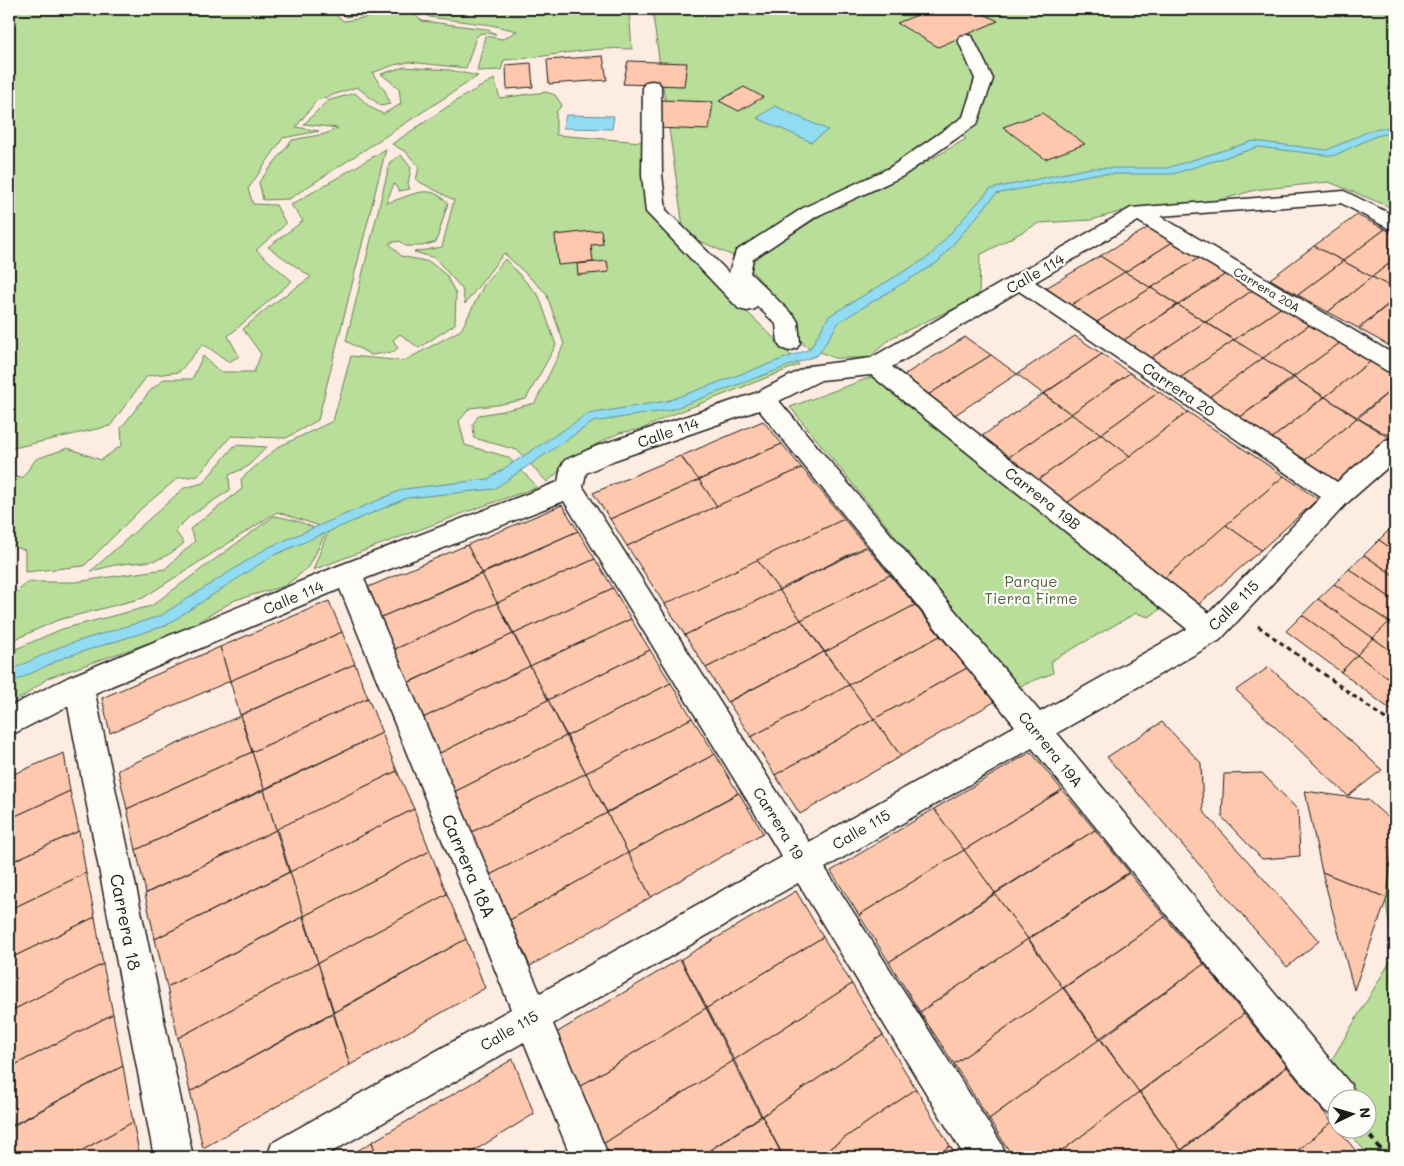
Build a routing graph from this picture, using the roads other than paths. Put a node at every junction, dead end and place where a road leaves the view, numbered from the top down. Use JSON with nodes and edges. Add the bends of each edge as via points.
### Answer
{"nodes":[{"id":1,"x":966,"y":40,"type":"dead end"},
{"id":2,"x":652,"y":86,"type":"dead end"},
{"id":3,"x":1138,"y":212,"type":"junction"},
{"id":4,"x":1395,"y":224,"type":"edge"},
{"id":5,"x":1020,"y":282,"type":"junction"},
{"id":6,"x":789,"y":343,"type":"junction"},
{"id":7,"x":1395,"y":365,"type":"edge"},
{"id":8,"x":876,"y":366,"type":"junction"},
{"id":9,"x":817,"y":372,"type":"junction"},
{"id":10,"x":764,"y":399,"type":"junction"},
{"id":11,"x":1395,"y":447,"type":"edge"},
{"id":12,"x":570,"y":488,"type":"junction"},
{"id":13,"x":1338,"y":496,"type":"junction"},
{"id":14,"x":348,"y":574,"type":"junction"},
{"id":15,"x":1210,"y":631,"type":"junction"},
{"id":16,"x":79,"y":686,"type":"junction"},
{"id":17,"x":9,"y":722,"type":"edge"},
{"id":18,"x":1036,"y":730,"type":"junction"},
{"id":19,"x":803,"y":862,"type":"junction"},
{"id":20,"x":531,"y":1017,"type":"junction"},
{"id":21,"x":1330,"y":1088,"type":"edge"},
{"id":22,"x":174,"y":1157,"type":"edge"},
{"id":23,"x":286,"y":1157,"type":"edge"},
{"id":24,"x":590,"y":1157,"type":"edge"},
{"id":25,"x":987,"y":1157,"type":"edge"}],
"edges":[{"from":1,"to":6,"type":"street","via":[[984,79],[971,120],[896,172],[810,212],[743,256],[739,274],[787,322]]},
{"from":2,"to":6,"type":"street","via":[[652,175],[656,212],[731,290]]},
{"from":3,"to":4,"type":"street","name":"Calle 114","via":[[1344,198]]},
{"from":3,"to":5,"type":"street","name":"Calle 114"},
{"from":3,"to":7,"type":"street","name":"Carrera 20A"},
{"from":5,"to":8,"type":"street","name":"Calle 114"},
{"from":5,"to":13,"type":"street","name":"Carrera 20"},
{"from":6,"to":9,"type":"street"},
{"from":8,"to":9,"type":"street","name":"Calle 114"},
{"from":8,"to":15,"type":"street","name":"Carrera 19B"},
{"from":9,"to":10,"type":"street","name":"Calle 114"},
{"from":10,"to":12,"type":"street","name":"Calle 114","via":[[574,467]]},
{"from":10,"to":18,"type":"street","name":"Carrera 19A"},
{"from":11,"to":13,"type":"street","name":"Calle 115"},
{"from":12,"to":14,"type":"street","name":"Calle 114"},
{"from":12,"to":19,"type":"street","name":"Carrera 19"},
{"from":13,"to":15,"type":"street","name":"Calle 115"},
{"from":14,"to":16,"type":"street","name":"Calle 114"},
{"from":14,"to":20,"type":"street","name":"Carrera 18A"},
{"from":15,"to":18,"type":"street","name":"Calle 115"},
{"from":16,"to":17,"type":"street","name":"Calle 114"},
{"from":16,"to":22,"type":"street","name":"Carrera 18"},
{"from":18,"to":19,"type":"street","name":"Calle 115"},
{"from":18,"to":21,"type":"street","name":"Carrera 19A"},
{"from":19,"to":20,"type":"street","name":"Calle 115"},
{"from":19,"to":25,"type":"street","name":"Carrera 19"},
{"from":20,"to":23,"type":"street","name":"Calle 115"},
{"from":20,"to":24,"type":"street","name":"Carrera 18A"}]}
